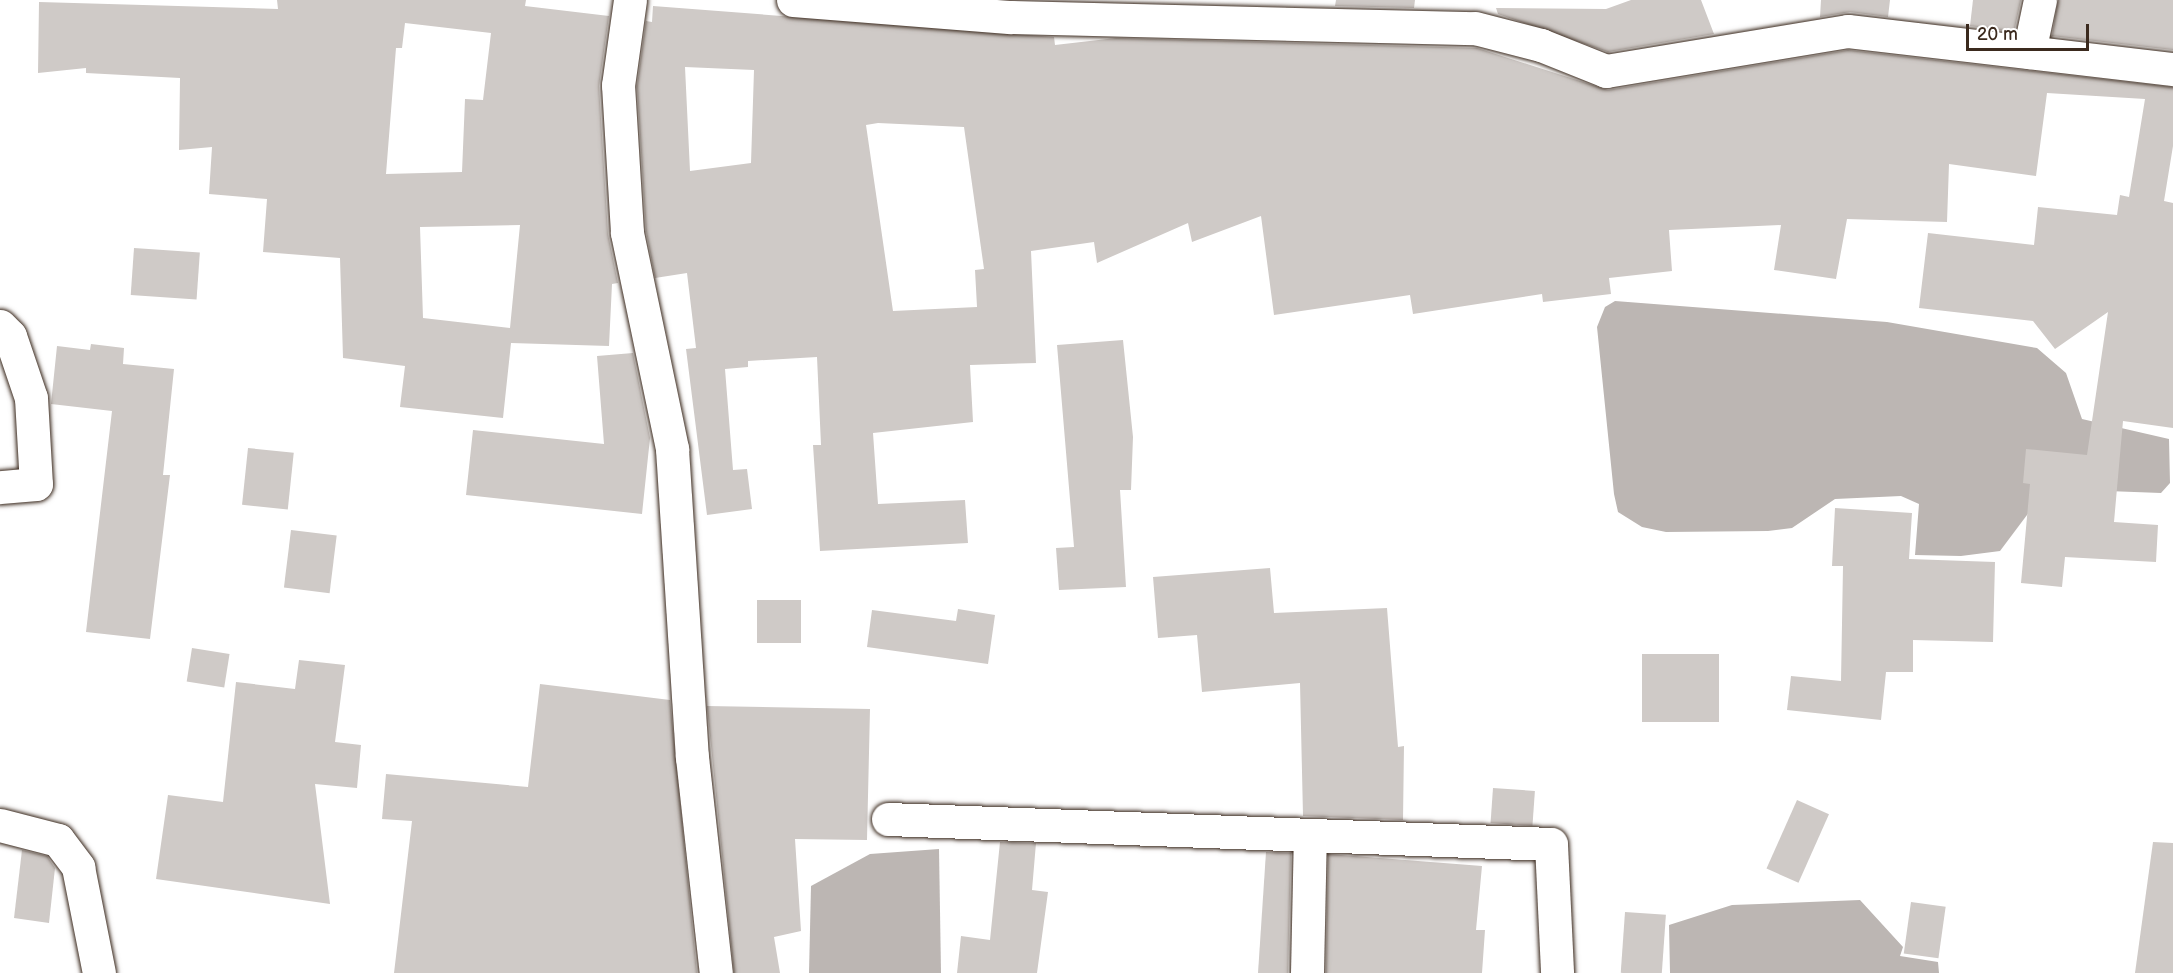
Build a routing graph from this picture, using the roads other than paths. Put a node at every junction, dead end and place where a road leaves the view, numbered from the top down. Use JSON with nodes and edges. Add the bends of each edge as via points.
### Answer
{"nodes":[{"id":1,"x":630,"y":0,"type":"edge"},
{"id":2,"x":793,"y":0,"type":"edge"},
{"id":3,"x":2040,"y":0,"type":"edge"},
{"id":4,"x":2029,"y":52,"type":"junction"},
{"id":5,"x":2173,"y":69,"type":"edge"},
{"id":6,"x":0,"y":326,"type":"edge"},
{"id":7,"x":0,"y":487,"type":"edge"},
{"id":8,"x":888,"y":819,"type":"dead end"},
{"id":9,"x":0,"y":825,"type":"edge"},
{"id":10,"x":1310,"y":835,"type":"junction"},
{"id":11,"x":99,"y":973,"type":"edge"},
{"id":12,"x":716,"y":973,"type":"edge"},
{"id":13,"x":1307,"y":973,"type":"edge"},
{"id":14,"x":1557,"y":973,"type":"edge"}],
"edges":[{"from":1,"to":12,"type":"street","via":[[618,85],[627,233],[672,448],[692,757]]},
{"from":2,"to":4,"type":"street","via":[[1011,17],[1475,28],[1541,45],[1606,71],[1848,31]]},
{"from":3,"to":4,"type":"street"},
{"from":4,"to":5,"type":"street"},
{"from":6,"to":7,"type":"street","via":[[10,336],[31,398],[36,484]]},
{"from":8,"to":10,"type":"street"},
{"from":9,"to":11,"type":"street","via":[[58,840],[78,867]]},
{"from":10,"to":13,"type":"street"},
{"from":10,"to":14,"type":"street","via":[[1551,844]]}]}
